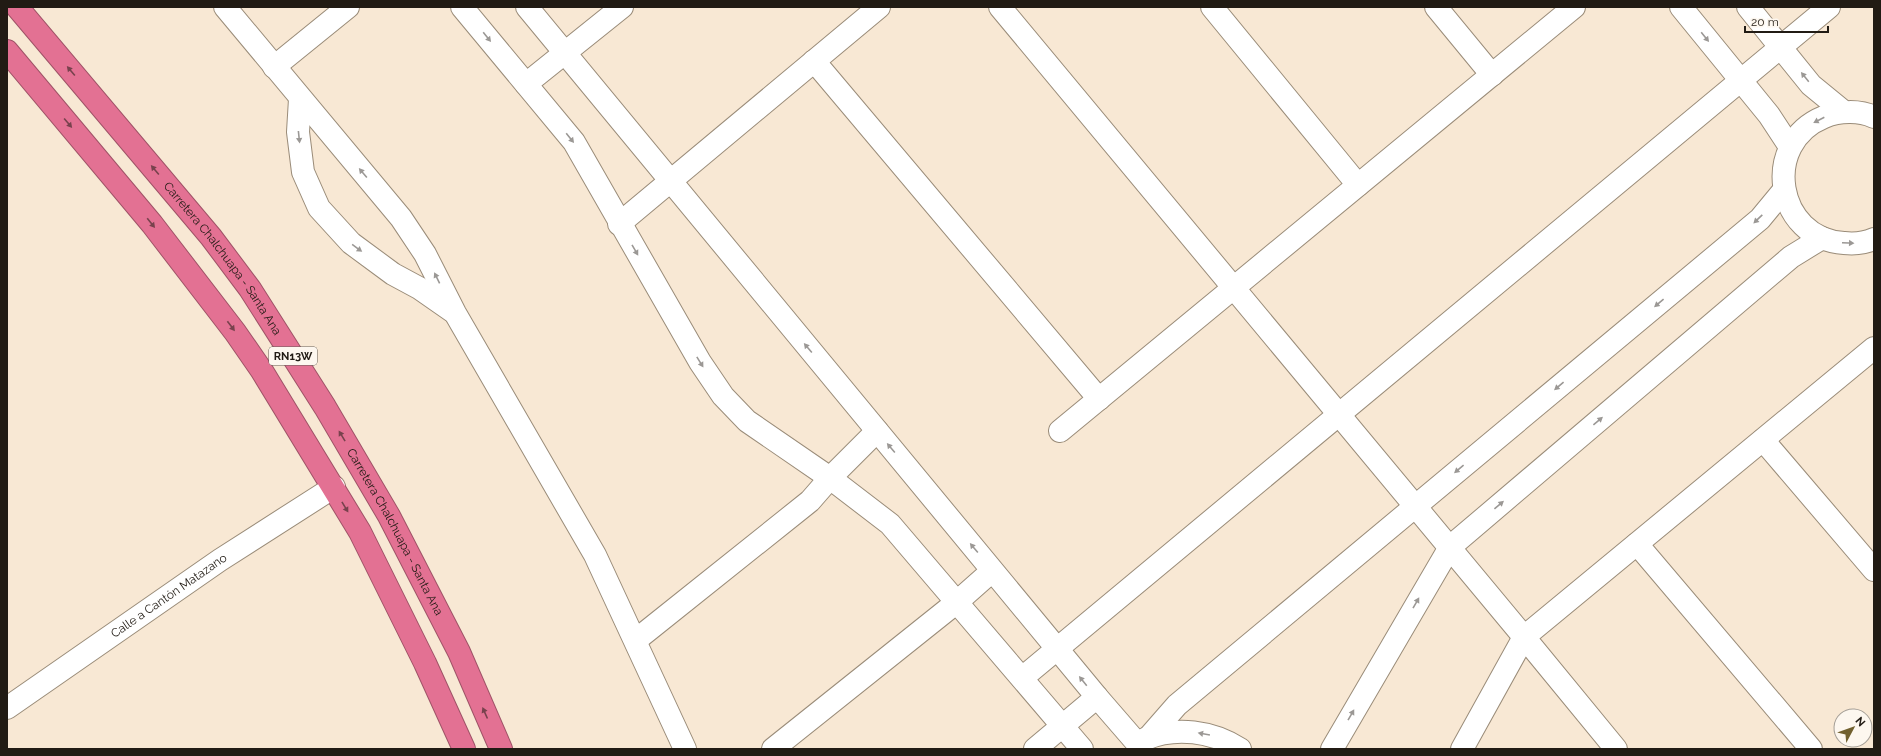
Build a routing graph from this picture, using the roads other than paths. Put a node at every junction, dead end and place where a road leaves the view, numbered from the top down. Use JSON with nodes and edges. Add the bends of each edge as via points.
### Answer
{"nodes":[{"id":1,"x":17,"y":7,"type":"edge"},
{"id":2,"x":225,"y":7,"type":"edge"},
{"id":3,"x":348,"y":7,"type":"edge"},
{"id":4,"x":462,"y":7,"type":"edge"},
{"id":5,"x":527,"y":7,"type":"edge"},
{"id":6,"x":622,"y":7,"type":"edge"},
{"id":7,"x":879,"y":7,"type":"edge"},
{"id":8,"x":1000,"y":7,"type":"edge"},
{"id":9,"x":1212,"y":7,"type":"edge"},
{"id":10,"x":1436,"y":7,"type":"edge"},
{"id":11,"x":1574,"y":7,"type":"edge"},
{"id":12,"x":1681,"y":7,"type":"edge"},
{"id":13,"x":1748,"y":7,"type":"edge"},
{"id":14,"x":1829,"y":7,"type":"edge"},
{"id":15,"x":1780,"y":47,"type":"junction"},
{"id":16,"x":7,"y":51,"type":"edge"},
{"id":17,"x":565,"y":53,"type":"junction"},
{"id":18,"x":814,"y":61,"type":"junction"},
{"id":19,"x":274,"y":67,"type":"junction"},
{"id":20,"x":1492,"y":75,"type":"junction"},
{"id":21,"x":1741,"y":80,"type":"junction"},
{"id":22,"x":526,"y":84,"type":"junction"},
{"id":23,"x":300,"y":98,"type":"junction"},
{"id":24,"x":1844,"y":112,"type":"junction"},
{"id":25,"x":1873,"y":115,"type":"edge"},
{"id":26,"x":1790,"y":147,"type":"junction"},
{"id":27,"x":670,"y":181,"type":"junction"},
{"id":28,"x":1358,"y":185,"type":"junction"},
{"id":29,"x":1784,"y":190,"type":"junction"},
{"id":30,"x":619,"y":224,"type":"junction"},
{"id":31,"x":1822,"y":238,"type":"junction"},
{"id":32,"x":1872,"y":242,"type":"edge"},
{"id":33,"x":1234,"y":288,"type":"junction"},
{"id":34,"x":454,"y":313,"type":"junction"},
{"id":35,"x":1874,"y":348,"type":"edge"},
{"id":36,"x":1099,"y":399,"type":"junction"},
{"id":37,"x":1338,"y":413,"type":"junction"},
{"id":38,"x":877,"y":431,"type":"junction"},
{"id":39,"x":1060,"y":431,"type":"dead end"},
{"id":40,"x":1763,"y":440,"type":"junction"},
{"id":41,"x":830,"y":478,"type":"junction"},
{"id":42,"x":334,"y":487,"type":"junction"},
{"id":43,"x":1415,"y":506,"type":"junction"},
{"id":44,"x":1637,"y":544,"type":"junction"},
{"id":45,"x":1450,"y":547,"type":"junction"},
{"id":46,"x":1874,"y":570,"type":"edge"},
{"id":47,"x":992,"y":571,"type":"junction"},
{"id":48,"x":957,"y":602,"type":"junction"},
{"id":49,"x":1524,"y":637,"type":"junction"},
{"id":50,"x":636,"y":640,"type":"junction"},
{"id":51,"x":1058,"y":649,"type":"junction"},
{"id":52,"x":1022,"y":678,"type":"junction"},
{"id":53,"x":1097,"y":697,"type":"junction"},
{"id":54,"x":7,"y":708,"type":"edge"},
{"id":55,"x":1063,"y":726,"type":"junction"},
{"id":56,"x":1136,"y":743,"type":"edge"},
{"id":57,"x":464,"y":749,"type":"edge"},
{"id":58,"x":501,"y":749,"type":"edge"},
{"id":59,"x":685,"y":749,"type":"edge"},
{"id":60,"x":773,"y":749,"type":"edge"},
{"id":61,"x":1036,"y":749,"type":"edge"},
{"id":62,"x":1082,"y":749,"type":"edge"},
{"id":63,"x":1240,"y":749,"type":"edge"},
{"id":64,"x":1332,"y":749,"type":"edge"},
{"id":65,"x":1462,"y":749,"type":"edge"},
{"id":66,"x":1616,"y":749,"type":"edge"},
{"id":67,"x":1811,"y":749,"type":"edge"}],
"edges":[{"from":58,"to":1,"type":"highway","name":"Carretera Chalchuapa - Santa Ana","number":"RN13W","one_way":true,"via":[[458,652],[389,516],[325,407],[250,289],[211,237]]},
{"from":2,"to":19,"type":"street"},
{"from":3,"to":19,"type":"street"},
{"from":4,"to":22,"type":"street","one_way":true},
{"from":5,"to":17,"type":"street"},
{"from":6,"to":17,"type":"street"},
{"from":7,"to":18,"type":"street"},
{"from":8,"to":33,"type":"street"},
{"from":9,"to":28,"type":"street"},
{"from":10,"to":20,"type":"street"},
{"from":11,"to":20,"type":"street"},
{"from":12,"to":21,"type":"street","one_way":true},
{"from":13,"to":15,"type":"street"},
{"from":14,"to":15,"type":"street"},
{"from":15,"to":21,"type":"street"},
{"from":24,"to":15,"type":"street","one_way":true,"via":[[1811,85]]},
{"from":16,"to":42,"type":"highway","number":"RN13W","one_way":true,"via":[[152,224],[226,320]]},
{"from":17,"to":22,"type":"street"},
{"from":17,"to":27,"type":"street"},
{"from":18,"to":27,"type":"street"},
{"from":18,"to":36,"type":"street"},
{"from":19,"to":23,"type":"street"},
{"from":20,"to":28,"type":"street"},
{"from":21,"to":26,"type":"street"},
{"from":21,"to":37,"type":"street"},
{"from":22,"to":30,"type":"street","one_way":true,"via":[[574,142]]},
{"from":34,"to":23,"type":"street","one_way":true,"via":[[425,254],[401,218]]},
{"from":23,"to":34,"type":"street","one_way":true,"via":[[298,132],[303,172],[319,208],[350,243]]},
{"from":24,"to":25,"type":"street"},
{"from":24,"to":26,"type":"street","one_way":true,"via":[[1818,119],[1797,136]]},
{"from":26,"to":29,"type":"street","via":[[1784,168]]},
{"from":27,"to":30,"type":"street"},
{"from":38,"to":27,"type":"street","one_way":true},
{"from":28,"to":33,"type":"street"},
{"from":29,"to":31,"type":"street","via":[[1797,219]]},
{"from":29,"to":43,"type":"street","one_way":true,"via":[[1760,219]]},
{"from":30,"to":41,"type":"street","one_way":true,"via":[[700,362],[723,396],[747,421]]},
{"from":31,"to":32,"type":"street","one_way":true,"via":[[1838,243]]},
{"from":45,"to":31,"type":"street","one_way":true,"via":[[1791,257]]},
{"from":33,"to":36,"type":"street"},
{"from":33,"to":37,"type":"street"},
{"from":34,"to":50,"type":"street","via":[[595,555]]},
{"from":35,"to":40,"type":"street"},
{"from":36,"to":39,"type":"street"},
{"from":37,"to":43,"type":"street"},
{"from":37,"to":51,"type":"street"},
{"from":38,"to":41,"type":"street"},
{"from":47,"to":38,"type":"street","one_way":true},
{"from":40,"to":44,"type":"street"},
{"from":40,"to":46,"type":"street"},
{"from":41,"to":48,"type":"street","via":[[890,524]]},
{"from":41,"to":50,"type":"street","via":[[810,501]]},
{"from":42,"to":54,"type":"street","name":"Calle a Cantón Matazano","via":[[220,560]]},
{"from":42,"to":57,"type":"highway","number":"RN13W","one_way":true,"via":[[360,532]]},
{"from":43,"to":45,"type":"street"},
{"from":43,"to":56,"type":"street"},
{"from":44,"to":49,"type":"street"},
{"from":44,"to":67,"type":"street"},
{"from":45,"to":49,"type":"street"},
{"from":64,"to":45,"type":"street","one_way":true},
{"from":47,"to":48,"type":"street"},
{"from":47,"to":51,"type":"street"},
{"from":48,"to":52,"type":"street"},
{"from":48,"to":60,"type":"street"},
{"from":49,"to":65,"type":"street"},
{"from":49,"to":66,"type":"street"},
{"from":50,"to":59,"type":"street"},
{"from":51,"to":52,"type":"street"},
{"from":53,"to":51,"type":"street","one_way":true},
{"from":52,"to":55,"type":"street"},
{"from":53,"to":55,"type":"street"},
{"from":53,"to":56,"type":"street"},
{"from":55,"to":61,"type":"street"},
{"from":55,"to":62,"type":"street"},
{"from":63,"to":56,"type":"street","one_way":true,"via":[[1211,735],[1190,732],[1169,732]]}]}
